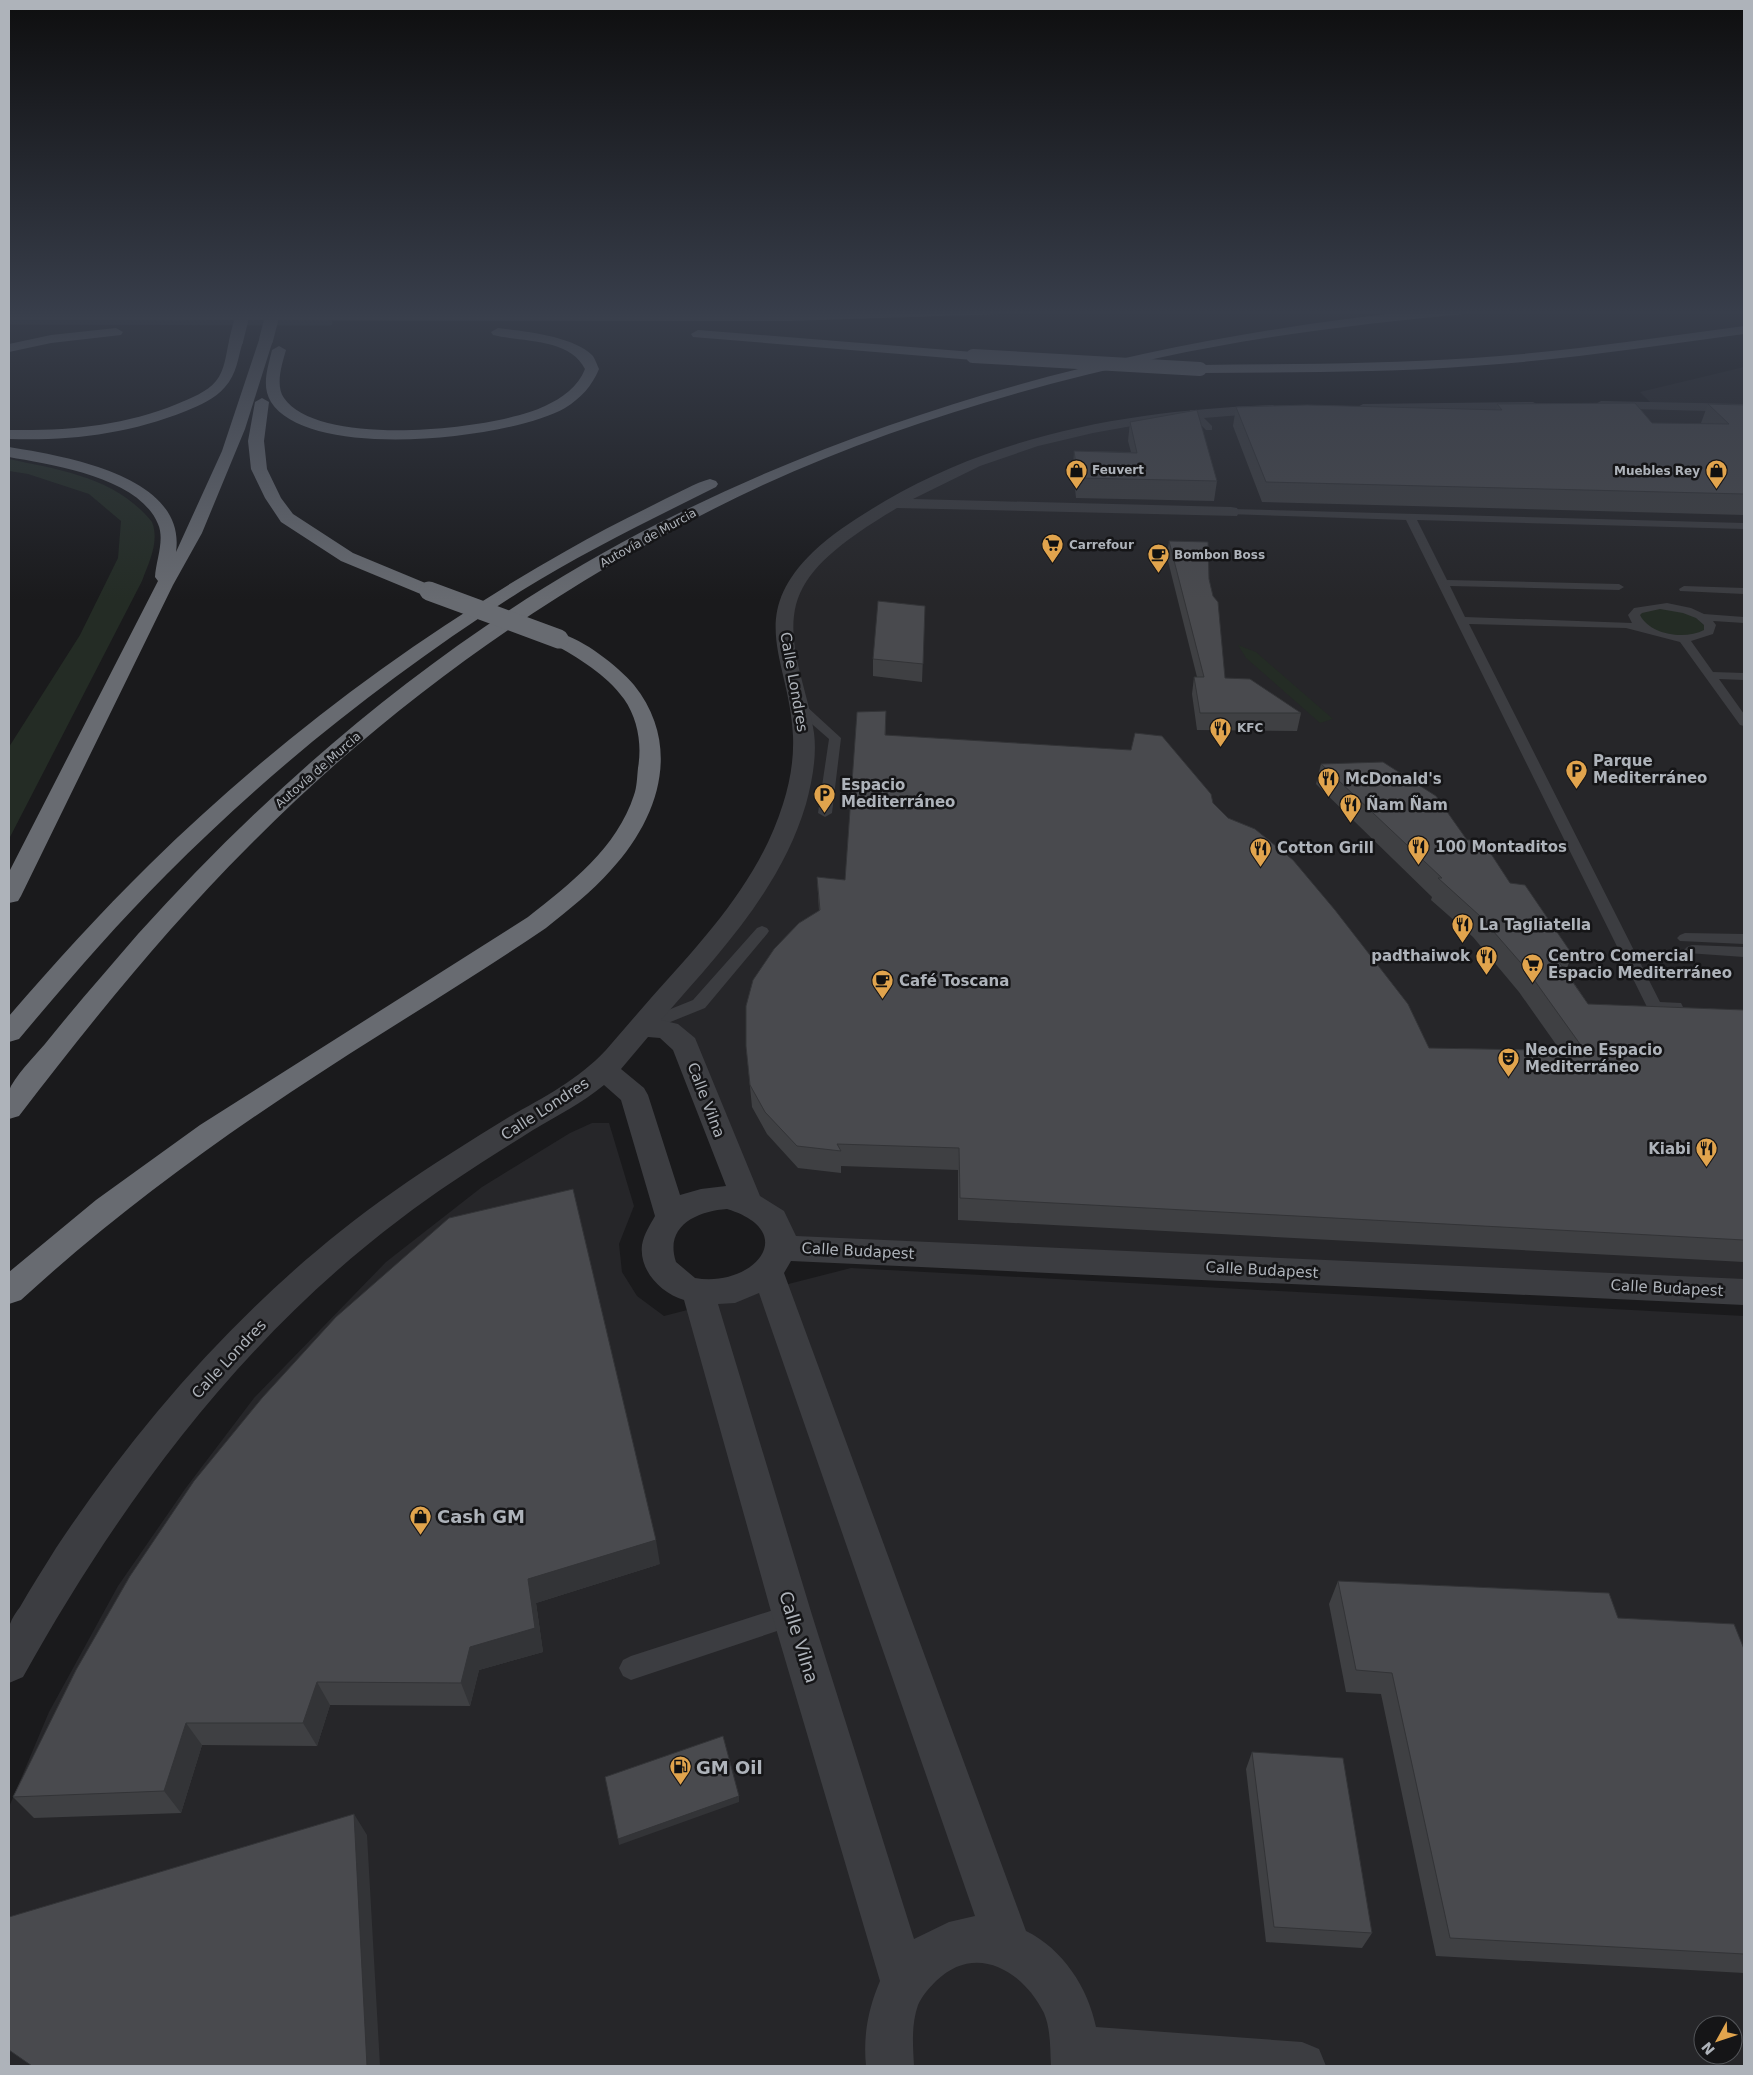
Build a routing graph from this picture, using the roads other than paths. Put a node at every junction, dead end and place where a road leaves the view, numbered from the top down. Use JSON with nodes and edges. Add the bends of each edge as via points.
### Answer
{"nodes":[{"id":1,"x":186,"y":406,"type":"edge"},
{"id":2,"x":249,"y":406,"type":"edge"},
{"id":3,"x":261,"y":406,"type":"edge"},
{"id":4,"x":282,"y":406,"type":"edge"},
{"id":5,"x":554,"y":406,"type":"edge"},
{"id":6,"x":915,"y":406,"type":"edge"},
{"id":7,"x":960,"y":406,"type":"edge"},
{"id":8,"x":1552,"y":406,"type":"edge"},
{"id":9,"x":1720,"y":406,"type":"edge"},
{"id":10,"x":1353,"y":408,"type":"edge"},
{"id":11,"x":1744,"y":408,"type":"edge"},
{"id":12,"x":1283,"y":409,"type":"edge"},
{"id":13,"x":1193,"y":412,"type":"junction"},
{"id":14,"x":1209,"y":428,"type":"dead end"},
{"id":15,"x":9,"y":435,"type":"edge"},
{"id":16,"x":9,"y":452,"type":"edge"},
{"id":17,"x":892,"y":503,"type":"junction"},
{"id":18,"x":1230,"y":512,"type":"joint"},
{"id":19,"x":1410,"y":517,"type":"junction"},
{"id":20,"x":1744,"y":526,"type":"edge"},
{"id":21,"x":1443,"y":582,"type":"junction"},
{"id":22,"x":164,"y":585,"type":"junction"},
{"id":23,"x":1619,"y":587,"type":"dead end"},
{"id":24,"x":1684,"y":589,"type":"dead end"},
{"id":25,"x":1744,"y":590,"type":"edge"},
{"id":26,"x":1634,"y":615,"type":"junction"},
{"id":27,"x":1460,"y":616,"type":"junction"},
{"id":28,"x":1702,"y":617,"type":"junction"},
{"id":29,"x":1744,"y":620,"type":"edge"},
{"id":30,"x":1744,"y":627,"type":"edge"},
{"id":31,"x":1646,"y":629,"type":"junction"},
{"id":32,"x":1710,"y":630,"type":"junction"},
{"id":33,"x":1683,"y":638,"type":"junction"},
{"id":34,"x":1710,"y":675,"type":"junction"},
{"id":35,"x":1744,"y":676,"type":"edge"},
{"id":36,"x":801,"y":708,"type":"junction"},
{"id":37,"x":1744,"y":722,"type":"edge"},
{"id":38,"x":825,"y":812,"type":"dead end"},
{"id":39,"x":9,"y":896,"type":"edge"},
{"id":40,"x":762,"y":931,"type":"dead end"},
{"id":41,"x":1744,"y":939,"type":"edge"},
{"id":42,"x":1744,"y":952,"type":"edge"},
{"id":43,"x":1695,"y":1008,"type":"edge"},
{"id":44,"x":641,"y":1027,"type":"junction"},
{"id":45,"x":9,"y":1033,"type":"edge"},
{"id":46,"x":603,"y":1069,"type":"junction"},
{"id":47,"x":9,"y":1109,"type":"edge"},
{"id":48,"x":747,"y":1201,"type":"junction"},
{"id":49,"x":671,"y":1217,"type":"junction"},
{"id":50,"x":774,"y":1260,"type":"junction"},
{"id":51,"x":9,"y":1291,"type":"edge"},
{"id":52,"x":698,"y":1292,"type":"junction"},
{"id":53,"x":1744,"y":1292,"type":"edge"},
{"id":54,"x":792,"y":1615,"type":"junction"},
{"id":55,"x":9,"y":1663,"type":"edge"},
{"id":56,"x":631,"y":1668,"type":"dead end"},
{"id":57,"x":1008,"y":1945,"type":"junction"},
{"id":58,"x":904,"y":1981,"type":"junction"},
{"id":59,"x":1076,"y":2058,"type":"edge"},
{"id":60,"x":890,"y":2066,"type":"edge"},
{"id":61,"x":1302,"y":2066,"type":"edge"}],
"edges":[{"from":1,"to":15,"type":"highway","bridge":true,"via":[[149,420],[96,431]]},
{"from":2,"to":22,"type":"highway","via":[[178,567]]},
{"from":3,"to":51,"type":"highway","bridge":true,"via":[[256,441],[259,469],[288,518],[347,557],[559,638],[598,662],[630,691],[648,725],[651,777],[645,797],[622,840],[579,888],[522,931],[281,1085],[166,1164],[73,1234]]},
{"from":4,"to":5,"type":"highway","via":[[316,425],[366,434],[428,434],[493,426]]},
{"from":6,"to":45,"type":"highway","name":"Autovía de Murcia","via":[[728,476],[610,533],[513,588],[437,638],[340,710],[253,782],[158,870],[68,963]]},
{"from":7,"to":47,"type":"highway","name":"Autovía de Murcia","via":[[836,450],[733,494],[638,541],[536,602],[471,646],[330,758],[244,837],[164,920],[78,1019]]},
{"from":8,"to":10,"type":"street"},
{"from":9,"to":11,"type":"street"},
{"from":12,"to":13,"type":"street","name":"Calle Londres"},
{"from":13,"to":14,"type":"lane"},
{"from":13,"to":17,"type":"street","name":"Calle Londres","via":[[1137,419],[1047,439],[966,468]]},
{"from":16,"to":22,"type":"highway","via":[[93,472],[140,492],[157,506],[167,524],[169,544]]},
{"from":17,"to":18,"type":"street"},
{"from":17,"to":36,"type":"street","name":"Calle Londres","via":[[819,556],[797,583],[788,601],[783,641]]},
{"from":18,"to":19,"type":"lane"},
{"from":19,"to":20,"type":"lane"},
{"from":19,"to":21,"type":"lane"},
{"from":21,"to":23,"type":"lane"},
{"from":21,"to":27,"type":"lane"},
{"from":22,"to":39,"type":"highway"},
{"from":24,"to":25,"type":"lane"},
{"from":26,"to":27,"type":"lane"},
{"from":26,"to":28,"type":"lane","via":[[1643,608],[1660,606],[1682,609]]},
{"from":26,"to":31,"type":"lane"},
{"from":27,"to":31,"type":"lane","via":[[1626,625]]},
{"from":27,"to":43,"type":"lane","via":[[1655,1006]]},
{"from":28,"to":29,"type":"lane"},
{"from":28,"to":32,"type":"lane"},
{"from":30,"to":32,"type":"lane"},
{"from":31,"to":33,"type":"lane"},
{"from":32,"to":33,"type":"lane","via":[[1702,636]]},
{"from":33,"to":34,"type":"lane"},
{"from":34,"to":35,"type":"lane"},
{"from":34,"to":37,"type":"lane"},
{"from":36,"to":38,"type":"lane","via":[[836,738]]},
{"from":36,"to":44,"type":"street","name":"Calle Londres","via":[[804,764],[796,798],[760,882],[736,916]]},
{"from":40,"to":44,"type":"lane","via":[[699,1004]]},
{"from":41,"to":42,"type":"lane","via":[[1689,944]]},
{"from":44,"to":46,"type":"street","name":"Calle Londres"},
{"from":44,"to":48,"type":"street","name":"Calle Vilna","via":[[668,1030],[684,1045]]},
{"from":46,"to":49,"type":"street","via":[[634,1095]]},
{"from":46,"to":55,"type":"street","name":"Calle Londres","via":[[584,1086],[454,1166],[388,1212],[322,1265],[252,1332],[180,1413],[113,1496],[44,1600]]},
{"from":48,"to":49,"type":"street","via":[[727,1197],[707,1199],[687,1206]]},
{"from":48,"to":50,"type":"street","via":[[770,1215],[781,1238]]},
{"from":49,"to":52,"type":"street","via":[[661,1230],[656,1245],[658,1260],[666,1274],[680,1285]]},
{"from":50,"to":52,"type":"street","via":[[748,1286],[723,1293]]},
{"from":50,"to":53,"type":"street","name":"Calle Budapest"},
{"from":50,"to":57,"type":"street"},
{"from":52,"to":54,"type":"street","name":"Calle Vilna"},
{"from":54,"to":56,"type":"lane"},
{"from":54,"to":58,"type":"street","name":"Calle Vilna"},
{"from":57,"to":58,"type":"street","via":[[979,1939],[951,1943],[925,1957]]},
{"from":57,"to":59,"type":"street","via":[[1034,1961],[1055,1985],[1070,2016]]},
{"from":58,"to":60,"type":"street","via":[[891,2010],[886,2044]]},
{"from":59,"to":61,"type":"street"}]}
